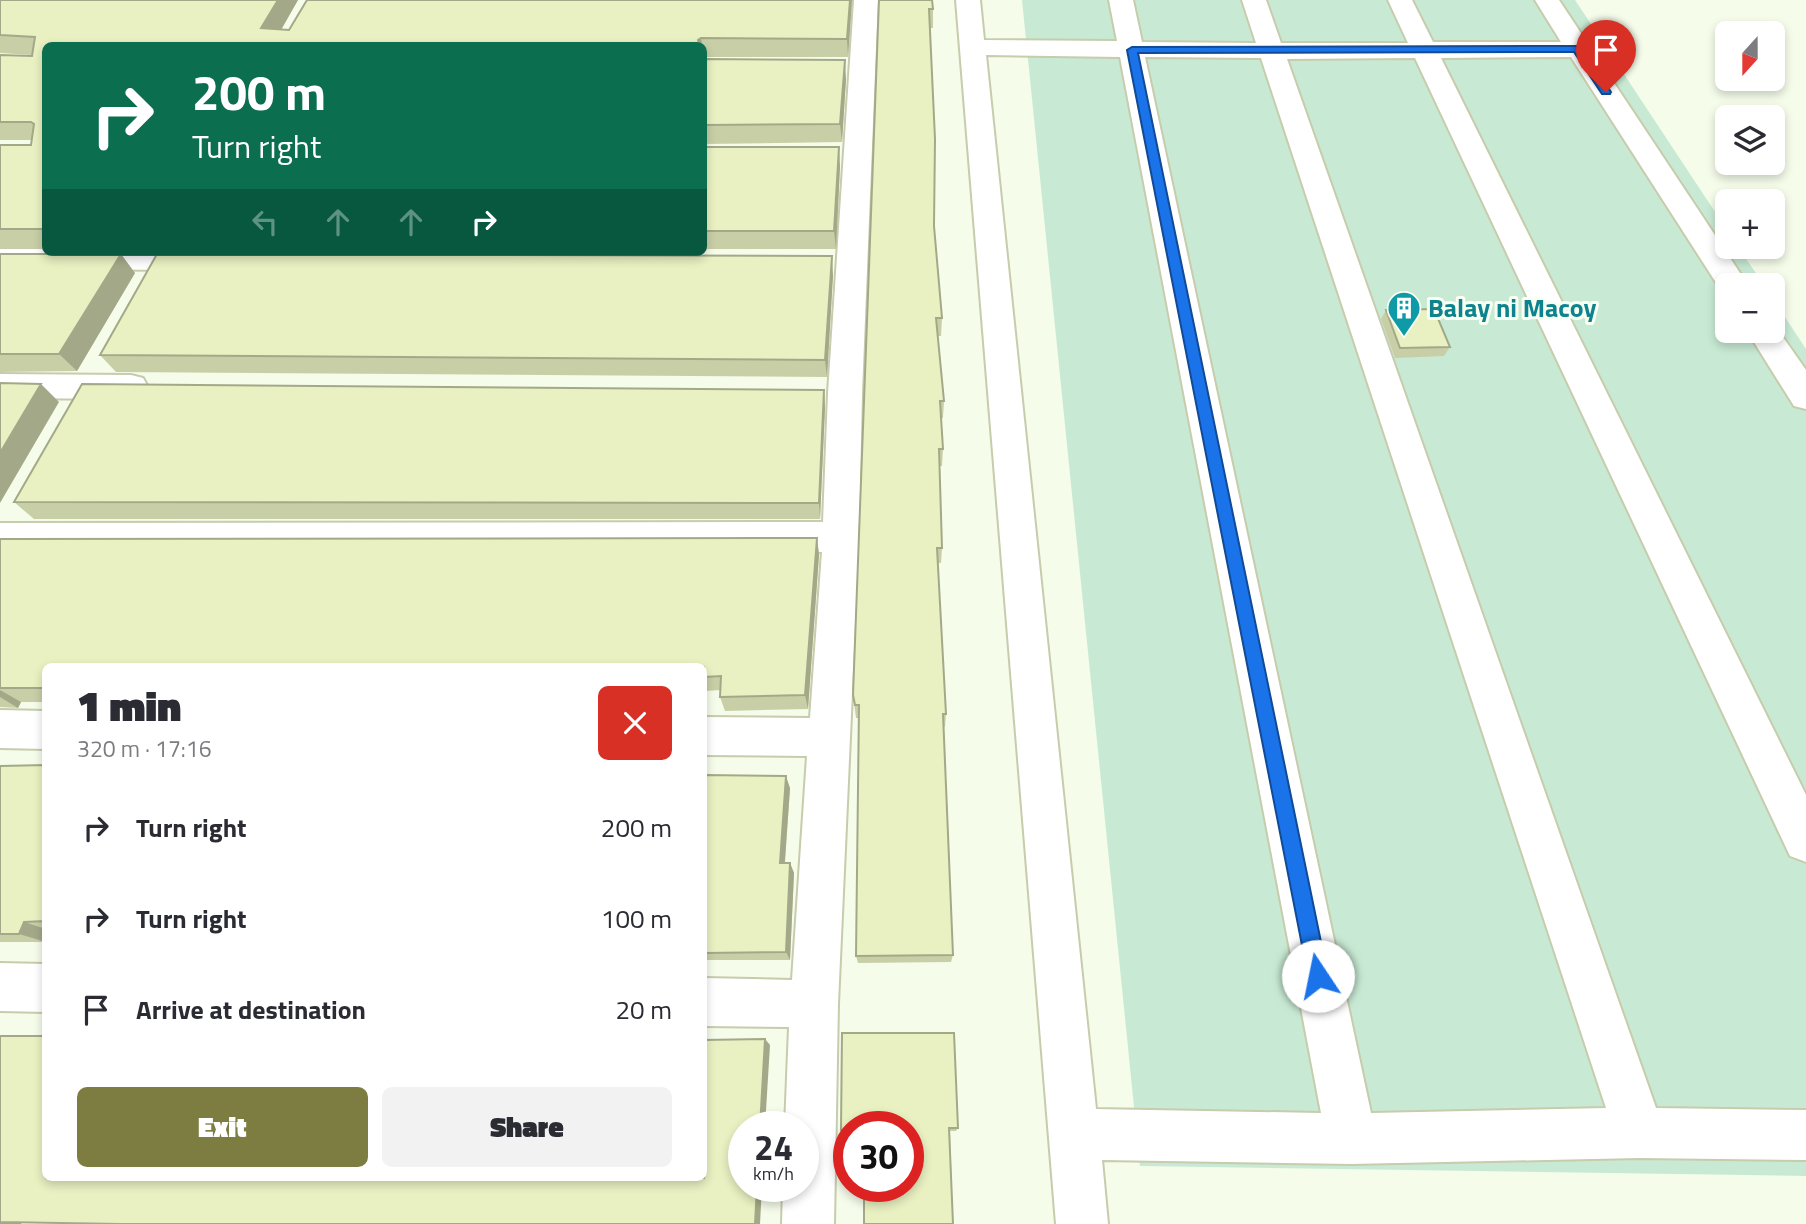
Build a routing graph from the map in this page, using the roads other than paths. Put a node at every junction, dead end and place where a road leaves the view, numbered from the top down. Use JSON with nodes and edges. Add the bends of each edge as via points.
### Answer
{"nodes":[{"id":1,"x":866,"y":0,"type":"edge"},
{"id":2,"x":968,"y":0,"type":"edge"},
{"id":3,"x":1121,"y":0,"type":"edge"},
{"id":4,"x":1254,"y":0,"type":"edge"},
{"id":5,"x":1400,"y":0,"type":"edge"},
{"id":6,"x":1547,"y":0,"type":"edge"},
{"id":7,"x":970,"y":47,"type":"junction"},
{"id":8,"x":1578,"y":49,"type":"junction"},
{"id":9,"x":1132,"y":50,"type":"junction"},
{"id":10,"x":1272,"y":51,"type":"junction"},
{"id":11,"x":1425,"y":52,"type":"junction"},
{"id":12,"x":162,"y":256,"type":"edge"},
{"id":13,"x":0,"y":259,"type":"edge"},
{"id":14,"x":229,"y":260,"type":"edge"},
{"id":15,"x":1725,"y":273,"type":"edge"},
{"id":16,"x":140,"y":295,"type":"edge"},
{"id":17,"x":1771,"y":343,"type":"edge"},
{"id":18,"x":108,"y":353,"type":"edge"},
{"id":19,"x":0,"y":386,"type":"edge"},
{"id":20,"x":89,"y":387,"type":"junction"},
{"id":21,"x":157,"y":388,"type":"edge"},
{"id":22,"x":1806,"y":397,"type":"edge"},
{"id":23,"x":68,"y":422,"type":"edge"},
{"id":24,"x":22,"y":503,"type":"edge"},
{"id":25,"x":841,"y":537,"type":"junction"},
{"id":26,"x":1,"y":539,"type":"edge"},
{"id":27,"x":0,"y":729,"type":"edge"},
{"id":28,"x":42,"y":730,"type":"edge"},
{"id":29,"x":707,"y":736,"type":"edge"},
{"id":30,"x":827,"y":737,"type":"junction"},
{"id":31,"x":1806,"y":841,"type":"edge"},
{"id":32,"x":0,"y":987,"type":"edge"},
{"id":33,"x":42,"y":988,"type":"edge"},
{"id":34,"x":707,"y":1002,"type":"edge"},
{"id":35,"x":814,"y":1004,"type":"junction"},
{"id":36,"x":1639,"y":1133,"type":"junction"},
{"id":37,"x":1072,"y":1135,"type":"junction"},
{"id":38,"x":1806,"y":1135,"type":"edge"},
{"id":39,"x":1351,"y":1139,"type":"junction"},
{"id":40,"x":808,"y":1224,"type":"edge"},
{"id":41,"x":1082,"y":1224,"type":"edge"}],
"edges":[{"from":1,"to":25,"type":"street","via":[[847,68],[837,262],[831,392]]},
{"from":2,"to":7,"type":"street"},
{"from":3,"to":9,"type":"street"},
{"from":4,"to":10,"type":"street"},
{"from":5,"to":11,"type":"street"},
{"from":6,"to":8,"type":"street"},
{"from":7,"to":9,"type":"street"},
{"from":7,"to":37,"type":"street"},
{"from":8,"to":11,"type":"street"},
{"from":8,"to":15,"type":"street"},
{"from":9,"to":10,"type":"street"},
{"from":9,"to":39,"type":"street"},
{"from":10,"to":11,"type":"street"},
{"from":10,"to":36,"type":"street"},
{"from":11,"to":31,"type":"street"},
{"from":12,"to":13,"type":"street"},
{"from":12,"to":14,"type":"street"},
{"from":12,"to":16,"type":"street"},
{"from":17,"to":22,"type":"street"},
{"from":18,"to":20,"type":"street"},
{"from":19,"to":20,"type":"street"},
{"from":20,"to":21,"type":"street"},
{"from":20,"to":23,"type":"street"},
{"from":24,"to":26,"type":"street"},
{"from":25,"to":26,"type":"street"},
{"from":25,"to":30,"type":"street"},
{"from":27,"to":28,"type":"street"},
{"from":29,"to":30,"type":"street"},
{"from":30,"to":35,"type":"street"},
{"from":32,"to":33,"type":"street"},
{"from":34,"to":35,"type":"street"},
{"from":35,"to":40,"type":"street"},
{"from":36,"to":38,"type":"street"},
{"from":36,"to":39,"type":"street"},
{"from":37,"to":39,"type":"street"},
{"from":37,"to":41,"type":"street"}]}
